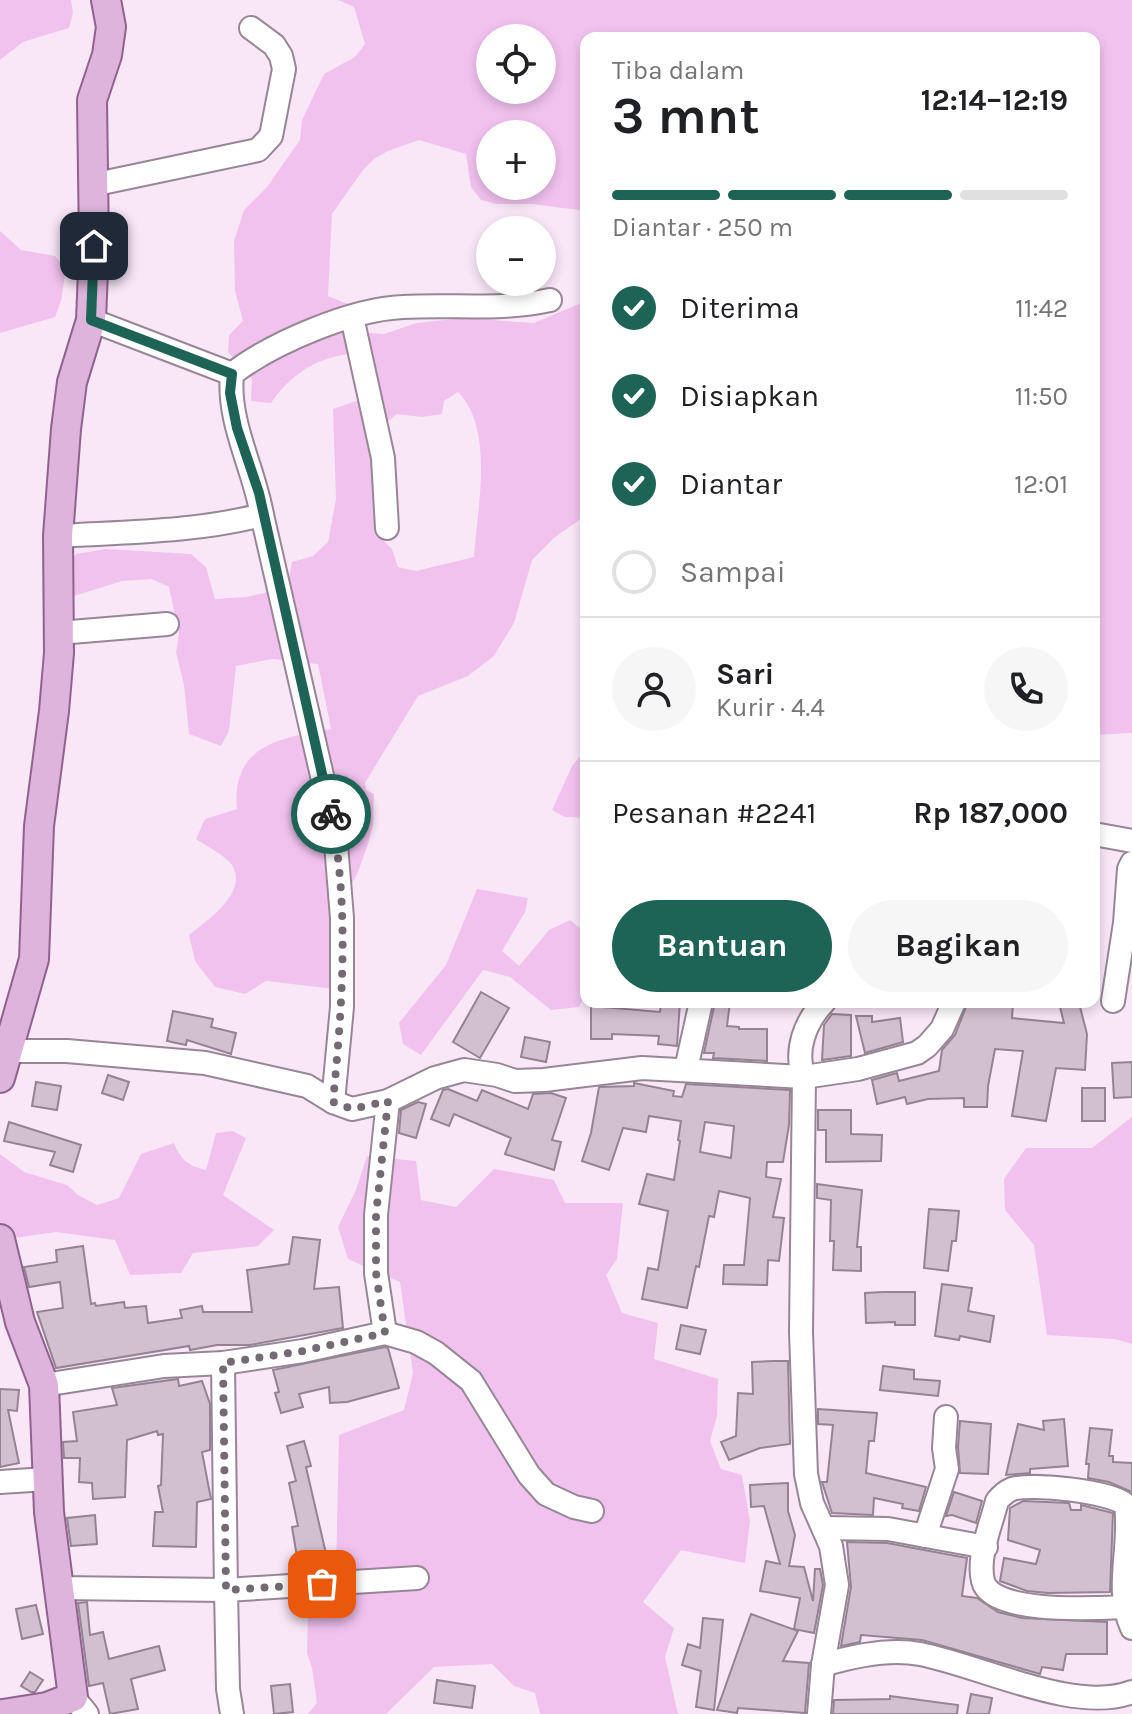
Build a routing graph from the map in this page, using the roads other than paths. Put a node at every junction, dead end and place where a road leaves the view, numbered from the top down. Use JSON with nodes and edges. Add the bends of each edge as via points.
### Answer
{"nodes":[{"id":1,"x":106,"y":0,"type":"edge"},
{"id":2,"x":251,"y":28,"type":"dead end"},
{"id":3,"x":92,"y":185,"type":"junction"},
{"id":4,"x":550,"y":300,"type":"dead end"},
{"id":5,"x":352,"y":317,"type":"junction"},
{"id":6,"x":91,"y":320,"type":"junction"},
{"id":7,"x":232,"y":374,"type":"junction"},
{"id":8,"x":262,"y":515,"type":"junction"},
{"id":9,"x":387,"y":528,"type":"dead end"},
{"id":10,"x":58,"y":536,"type":"junction"},
{"id":11,"x":167,"y":624,"type":"dead end"},
{"id":12,"x":59,"y":633,"type":"junction"},
{"id":13,"x":1100,"y":835,"type":"edge"},
{"id":14,"x":1132,"y":841,"type":"edge"},
{"id":15,"x":1132,"y":863,"type":"edge"},
{"id":16,"x":1113,"y":1001,"type":"dead end"},
{"id":17,"x":700,"y":1008,"type":"edge"},
{"id":18,"x":818,"y":1008,"type":"edge"},
{"id":19,"x":951,"y":1008,"type":"edge"},
{"id":20,"x":8,"y":1051,"type":"junction"},
{"id":21,"x":686,"y":1069,"type":"junction"},
{"id":22,"x":804,"y":1077,"type":"junction"},
{"id":23,"x":0,"y":1078,"type":"edge"},
{"id":24,"x":388,"y":1101,"type":"junction"},
{"id":25,"x":333,"y":1102,"type":"junction"},
{"id":26,"x":0,"y":1239,"type":"edge"},
{"id":27,"x":385,"y":1333,"type":"junction"},
{"id":28,"x":223,"y":1363,"type":"junction"},
{"id":29,"x":44,"y":1385,"type":"junction"},
{"id":30,"x":946,"y":1417,"type":"dead end"},
{"id":31,"x":47,"y":1479,"type":"junction"},
{"id":32,"x":0,"y":1482,"type":"edge"},
{"id":33,"x":592,"y":1511,"type":"dead end"},
{"id":34,"x":824,"y":1528,"type":"junction"},
{"id":35,"x":925,"y":1536,"type":"junction"},
{"id":36,"x":986,"y":1547,"type":"junction"},
{"id":37,"x":417,"y":1578,"type":"dead end"},
{"id":38,"x":58,"y":1588,"type":"junction"},
{"id":39,"x":226,"y":1590,"type":"junction"},
{"id":40,"x":1128,"y":1618,"type":"edge"},
{"id":41,"x":823,"y":1665,"type":"junction"},
{"id":42,"x":1132,"y":1692,"type":"edge"},
{"id":43,"x":80,"y":1706,"type":"edge"},
{"id":44,"x":3,"y":1714,"type":"edge"},
{"id":45,"x":232,"y":1714,"type":"edge"},
{"id":46,"x":819,"y":1714,"type":"edge"}],
"edges":[{"from":1,"to":3,"type":"main road","via":[[111,27],[92,100]]},
{"from":2,"to":3,"type":"street","via":[[274,45],[284,69],[271,136],[258,150]]},
{"from":3,"to":6,"type":"main road"},
{"from":4,"to":5,"type":"street","via":[[517,307],[399,307]]},
{"from":5,"to":7,"type":"street","via":[[299,337]]},
{"from":5,"to":9,"type":"street","via":[[383,458]]},
{"from":6,"to":7,"type":"street"},
{"from":6,"to":10,"type":"main road","via":[[72,382]]},
{"from":7,"to":8,"type":"street","via":[[230,393]]},
{"from":8,"to":10,"type":"street","via":[[171,530]]},
{"from":8,"to":25,"type":"street","via":[[335,832],[342,1007]]},
{"from":10,"to":12,"type":"main road"},
{"from":11,"to":12,"type":"street"},
{"from":12,"to":20,"type":"main road","via":[[39,826],[34,959]]},
{"from":13,"to":14,"type":"street"},
{"from":15,"to":16,"type":"street"},
{"from":17,"to":21,"type":"street"},
{"from":18,"to":22,"type":"street","via":[[804,1034]]},
{"from":19,"to":22,"type":"street","via":[[936,1038],[917,1053]]},
{"from":20,"to":23,"type":"main road"},
{"from":20,"to":25,"type":"street","via":[[205,1063],[307,1086]]},
{"from":21,"to":22,"type":"street"},
{"from":21,"to":24,"type":"street","via":[[515,1081],[464,1070]]},
{"from":22,"to":34,"type":"street","via":[[801,1385],[809,1489]]},
{"from":24,"to":25,"type":"street","via":[[352,1109]]},
{"from":24,"to":27,"type":"street","via":[[376,1215],[376,1273]]},
{"from":26,"to":29,"type":"main road","via":[[20,1322]]},
{"from":27,"to":28,"type":"street"},
{"from":27,"to":33,"type":"street","via":[[436,1353],[471,1381],[546,1494]]},
{"from":28,"to":29,"type":"street","via":[[164,1366]]},
{"from":28,"to":39,"type":"street"},
{"from":29,"to":31,"type":"main road"},
{"from":30,"to":35,"type":"street","via":[[947,1469]]},
{"from":31,"to":32,"type":"street"},
{"from":31,"to":38,"type":"main road"},
{"from":34,"to":35,"type":"street","via":[[888,1529]]},
{"from":34,"to":41,"type":"street","via":[[837,1585]]},
{"from":35,"to":36,"type":"street"},
{"from":36,"to":40,"type":"street","via":[[982,1581],[990,1593],[1024,1605]]},
{"from":36,"to":40,"type":"street","via":[[997,1501],[1009,1490],[1040,1488],[1121,1500],[1130,1526]]},
{"from":37,"to":39,"type":"street"},
{"from":38,"to":39,"type":"street"},
{"from":38,"to":43,"type":"main road"},
{"from":39,"to":45,"type":"street"},
{"from":41,"to":42,"type":"street","via":[[887,1652],[920,1654],[1054,1708],[1080,1711],[1110,1707]]},
{"from":41,"to":46,"type":"street"},
{"from":43,"to":44,"type":"main road"}]}
